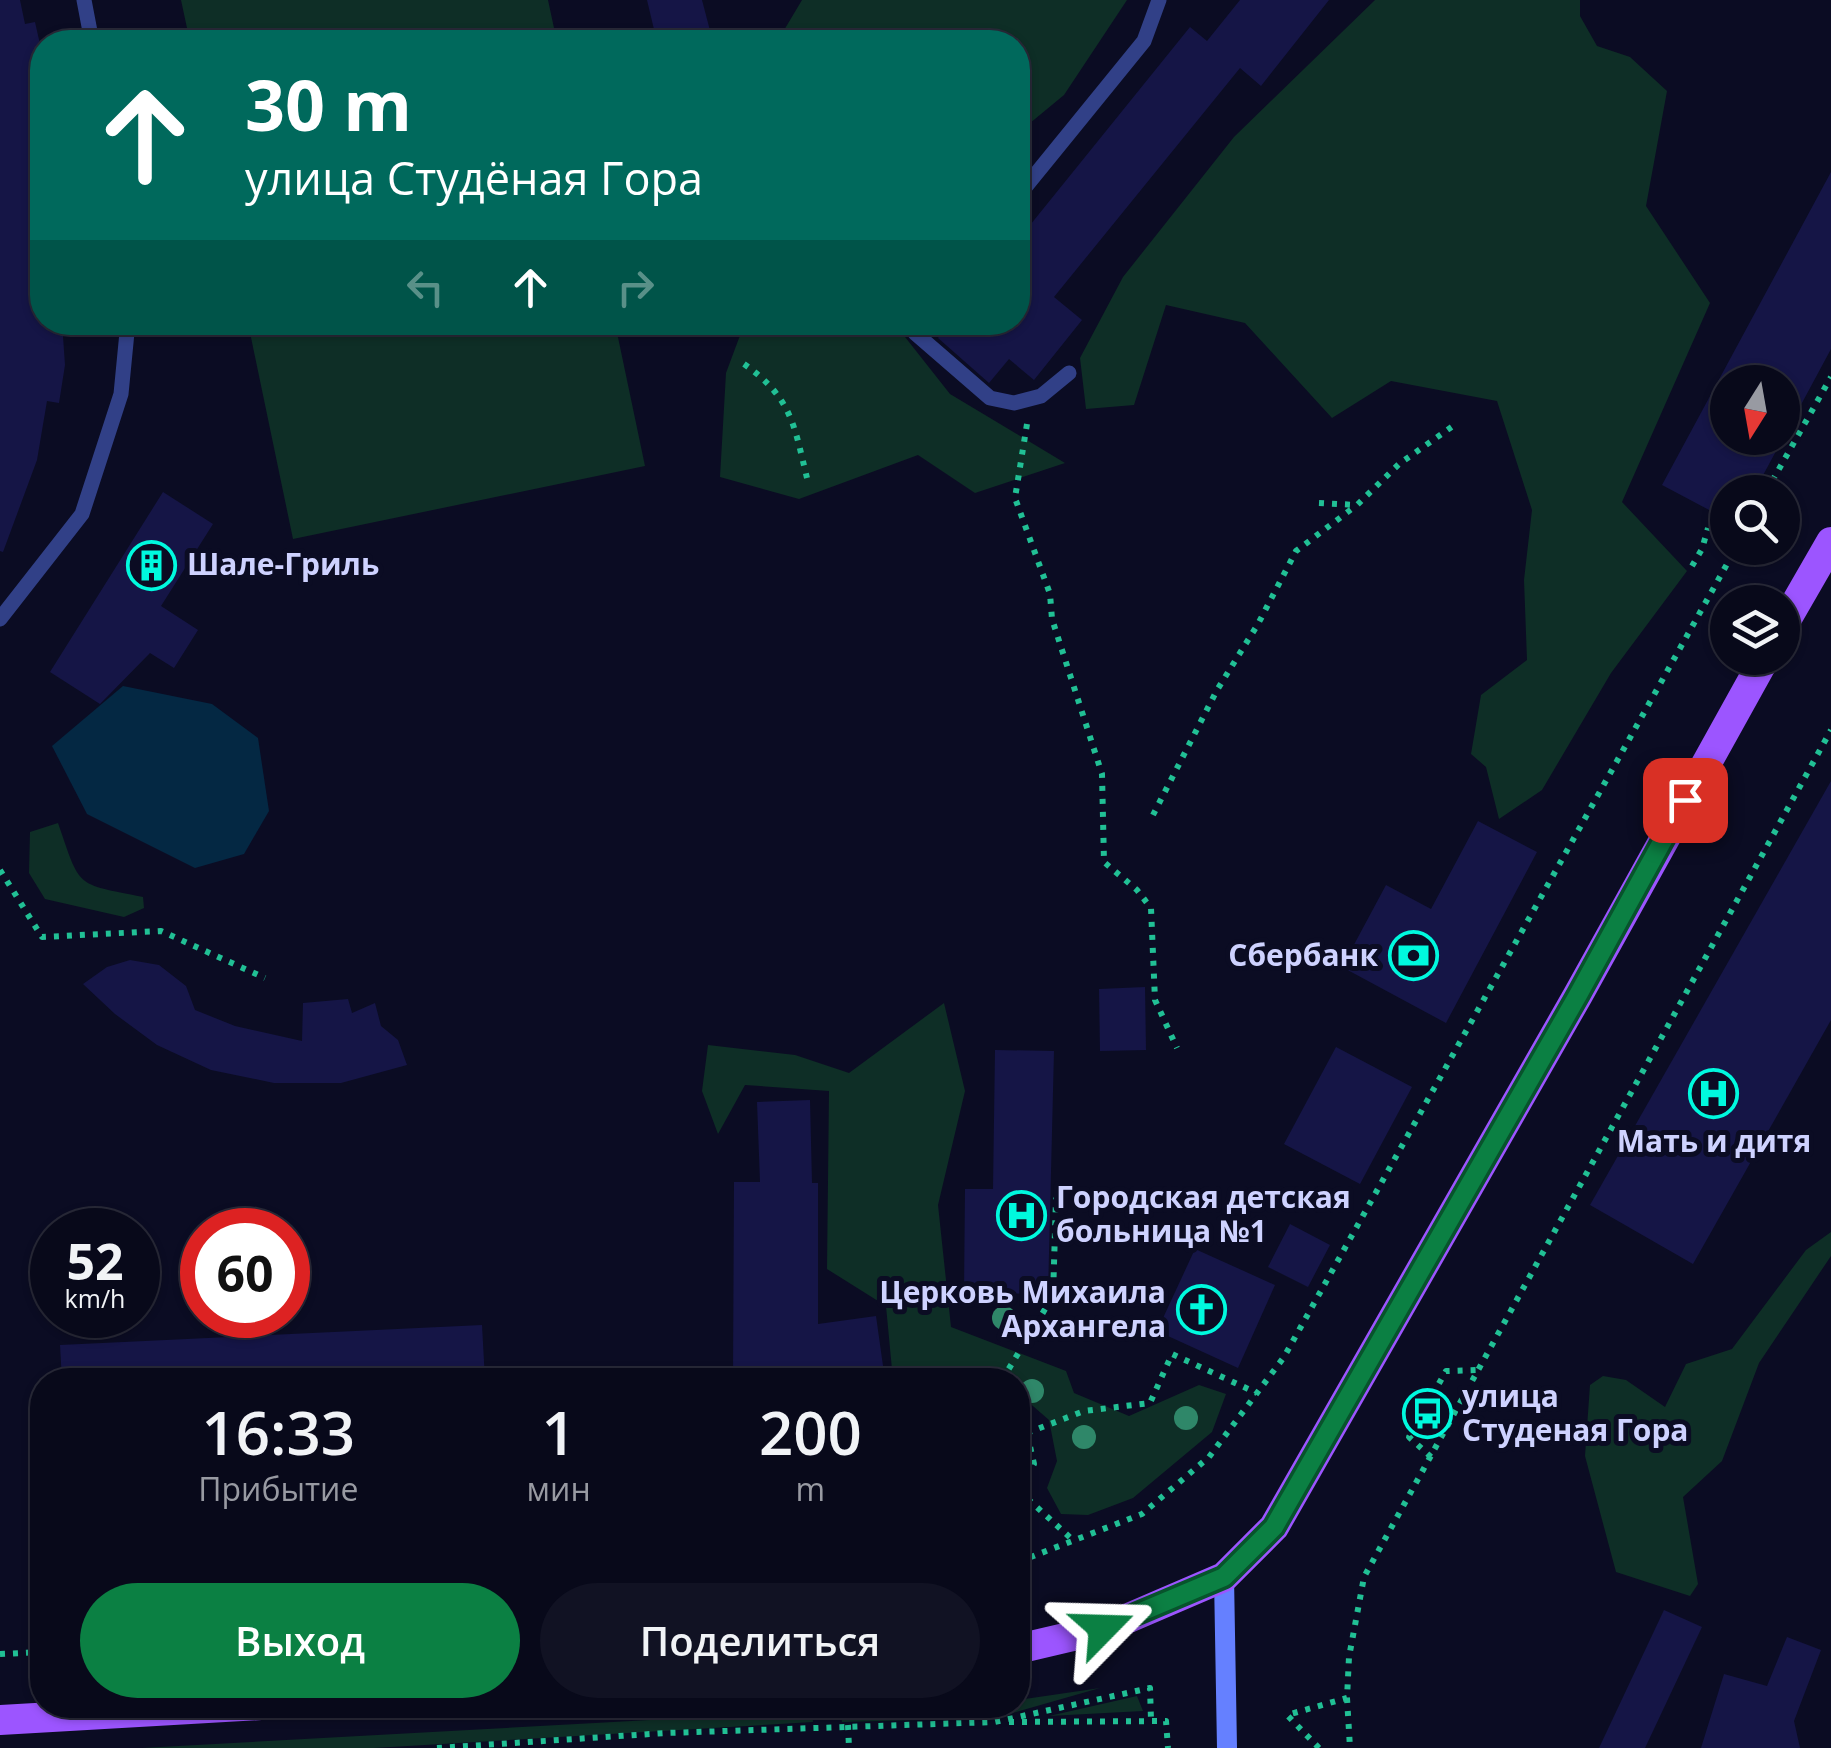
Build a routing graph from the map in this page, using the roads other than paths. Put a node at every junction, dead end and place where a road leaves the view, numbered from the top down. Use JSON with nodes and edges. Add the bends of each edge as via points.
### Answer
{"nodes":[{"id":1,"x":84,"y":0,"type":"edge"},
{"id":2,"x":1158,"y":0,"type":"edge"},
{"id":3,"x":90,"y":30,"type":"edge"},
{"id":4,"x":1030,"y":181,"type":"edge"},
{"id":5,"x":127,"y":335,"type":"edge"},
{"id":6,"x":917,"y":335,"type":"edge"},
{"id":7,"x":1069,"y":373,"type":"dead end"},
{"id":8,"x":1831,"y":542,"type":"edge"},
{"id":9,"x":1800,"y":596,"type":"edge"},
{"id":10,"x":0,"y":619,"type":"edge"},
{"id":11,"x":1756,"y":675,"type":"edge"},
{"id":12,"x":1224,"y":1577,"type":"junction"},
{"id":13,"x":1030,"y":1646,"type":"edge"},
{"id":14,"x":35,"y":1718,"type":"edge"},
{"id":15,"x":0,"y":1720,"type":"edge"},
{"id":16,"x":1227,"y":1748,"type":"edge"}],
"edges":[{"from":1,"to":3,"type":"lane"},
{"from":2,"to":4,"type":"lane","via":[[1144,42]]},
{"from":5,"to":10,"type":"lane","via":[[121,394],[82,514]]},
{"from":6,"to":7,"type":"lane","via":[[990,398],[1014,403],[1041,396]]},
{"from":8,"to":9,"type":"main road"},
{"from":11,"to":12,"type":"main road","via":[[1274,1527]]},
{"from":12,"to":13,"type":"main road","via":[[1103,1628]]},
{"from":12,"to":16,"type":"main road"},
{"from":14,"to":15,"type":"main road"}]}
